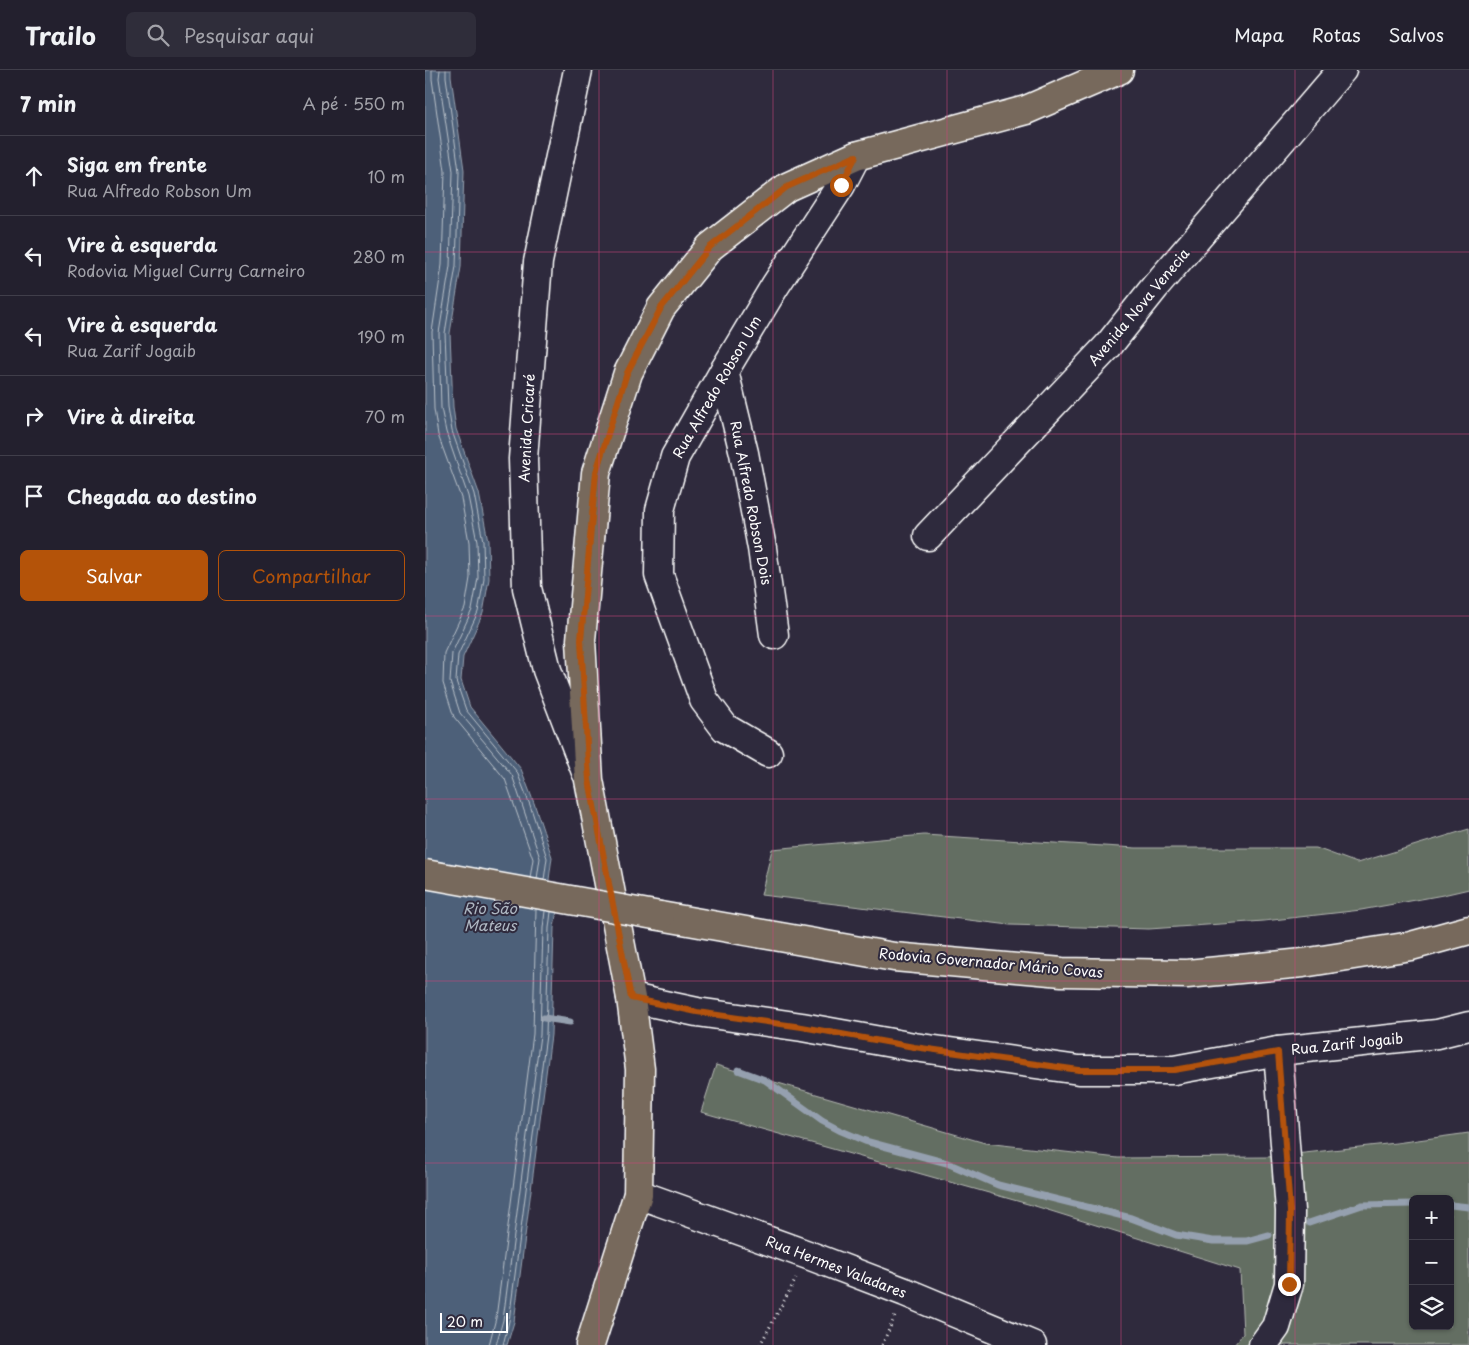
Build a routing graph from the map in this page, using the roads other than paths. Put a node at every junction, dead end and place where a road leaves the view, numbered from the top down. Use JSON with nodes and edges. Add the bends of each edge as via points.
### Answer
{"nodes":[{"id":1,"x":578,"y":70,"type":"edge"},
{"id":2,"x":1119,"y":70,"type":"edge"},
{"id":3,"x":1343,"y":70,"type":"edge"},
{"id":4,"x":856,"y":156,"type":"junction"},
{"id":5,"x":723,"y":372,"type":"junction"},
{"id":6,"x":928,"y":536,"type":"dead end"},
{"id":7,"x":774,"y":635,"type":"dead end"},
{"id":8,"x":768,"y":753,"type":"dead end"},
{"id":9,"x":589,"y":780,"type":"junction"},
{"id":10,"x":425,"y":874,"type":"edge"},
{"id":11,"x":1469,"y":930,"type":"edge"},
{"id":12,"x":631,"y":998,"type":"junction"},
{"id":13,"x":1469,"y":1026,"type":"edge"},
{"id":14,"x":1278,"y":1052,"type":"junction"},
{"id":15,"x":638,"y":1194,"type":"junction"},
{"id":16,"x":590,"y":1345,"type":"edge"},
{"id":17,"x":1032,"y":1345,"type":"edge"},
{"id":18,"x":1263,"y":1345,"type":"edge"}],
"edges":[{"from":1,"to":9,"type":"street","name":"Avenida Cricaré","via":[[538,262],[523,459],[527,588],[547,670]]},
{"from":2,"to":4,"type":"main road","via":[[1026,110]]},
{"from":3,"to":6,"type":"street","name":"Avenida Nova Venecia","via":[[1107,346]]},
{"from":4,"to":5,"type":"street","name":"Rua Alfredo Robson Um"},
{"from":4,"to":9,"type":"main road","via":[[787,187],[710,247],[661,308],[627,373],[596,472],[581,640]]},
{"from":5,"to":7,"type":"street","name":"Rua Alfredo Robson Dois","via":[[744,453]]},
{"from":5,"to":8,"type":"street","name":"Rua Alfredo Robson Um","via":[[675,457],[660,510],[659,575],[704,700],[725,728]]},
{"from":9,"to":12,"type":"main road"},
{"from":10,"to":11,"type":"main road","name":"Rodovia Governador Mário Covas","bridge":true,"via":[[895,957],[1062,972],[1187,974],[1303,963],[1411,946]]},
{"from":12,"to":14,"type":"street","name":"Rua Zarif Jogaib","via":[[697,1012],[914,1047],[1079,1070],[1174,1070]]},
{"from":12,"to":15,"type":"main road","via":[[640,1068]]},
{"from":13,"to":14,"type":"street","name":"Rua Zarif Jogaib","via":[[1437,1034]]},
{"from":14,"to":18,"type":"street","via":[[1290,1211],[1289,1284],[1276,1327]]},
{"from":15,"to":16,"type":"main road"},
{"from":15,"to":17,"type":"street","name":"Rua Hermes Valadares","via":[[905,1292]]}]}
